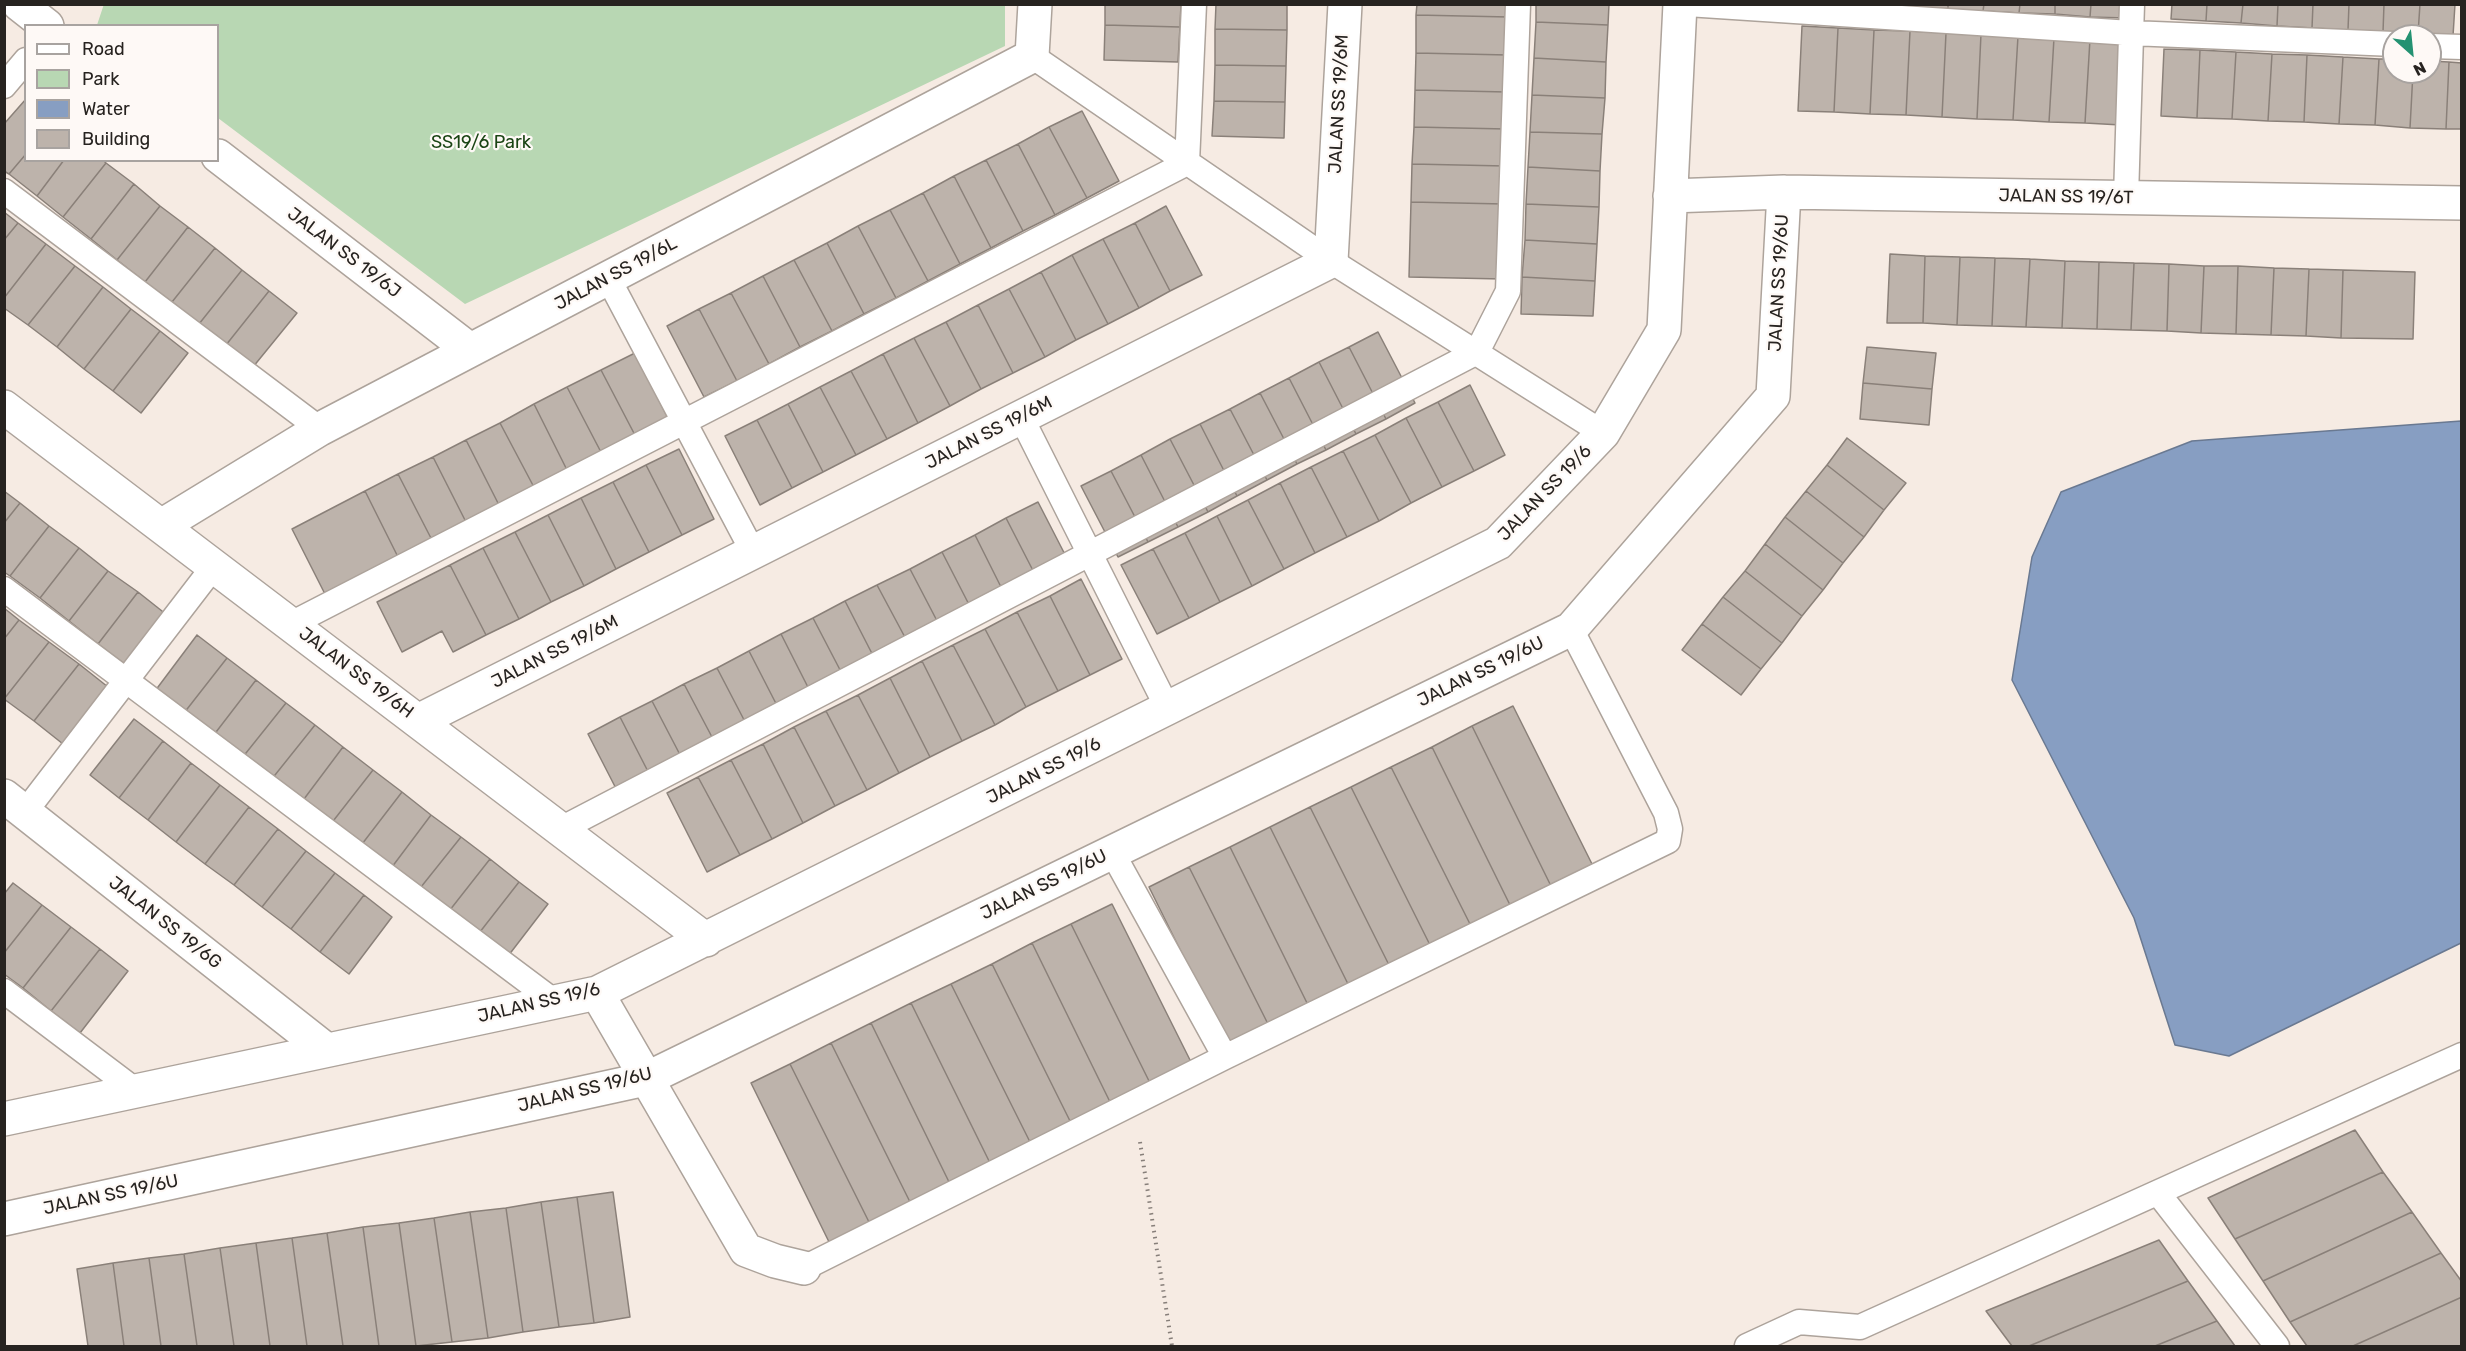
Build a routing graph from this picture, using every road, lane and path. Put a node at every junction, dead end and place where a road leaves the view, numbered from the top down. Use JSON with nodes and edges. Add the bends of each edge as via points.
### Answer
{"nodes":[{"id":1,"x":19,"y":4,"type":"edge"},
{"id":2,"x":1035,"y":4,"type":"edge"},
{"id":3,"x":1194,"y":4,"type":"edge"},
{"id":4,"x":1345,"y":4,"type":"edge"},
{"id":5,"x":1518,"y":4,"type":"edge"},
{"id":6,"x":1680,"y":4,"type":"edge"},
{"id":7,"x":1687,"y":4,"type":"edge"},
{"id":8,"x":2132,"y":4,"type":"edge"},
{"id":9,"x":44,"y":24,"type":"edge"},
{"id":10,"x":2131,"y":33,"type":"junction"},
{"id":11,"x":2382,"y":43,"type":"edge"},
{"id":12,"x":2442,"y":46,"type":"edge"},
{"id":13,"x":2462,"y":47,"type":"edge"},
{"id":14,"x":1032,"y":56,"type":"junction"},
{"id":15,"x":24,"y":62,"type":"edge"},
{"id":16,"x":4,"y":86,"type":"edge"},
{"id":17,"x":219,"y":157,"type":"edge"},
{"id":18,"x":1187,"y":163,"type":"junction"},
{"id":19,"x":4,"y":190,"type":"edge"},
{"id":20,"x":1784,"y":192,"type":"junction"},
{"id":21,"x":1670,"y":196,"type":"junction"},
{"id":22,"x":2126,"y":197,"type":"junction"},
{"id":23,"x":2462,"y":203,"type":"edge"},
{"id":24,"x":1331,"y":261,"type":"junction"},
{"id":25,"x":608,"y":278,"type":"junction"},
{"id":26,"x":470,"y":350,"type":"junction"},
{"id":27,"x":1477,"y":352,"type":"junction"},
{"id":28,"x":4,"y":407,"type":"edge"},
{"id":29,"x":1021,"y":417,"type":"junction"},
{"id":30,"x":684,"y":421,"type":"junction"},
{"id":31,"x":320,"y":429,"type":"junction"},
{"id":32,"x":1603,"y":433,"type":"junction"},
{"id":33,"x":161,"y":526,"type":"junction"},
{"id":34,"x":753,"y":552,"type":"junction"},
{"id":35,"x":1089,"y":554,"type":"junction"},
{"id":36,"x":214,"y":566,"type":"junction"},
{"id":37,"x":4,"y":589,"type":"edge"},
{"id":38,"x":291,"y":624,"type":"junction"},
{"id":39,"x":1571,"y":628,"type":"junction"},
{"id":40,"x":126,"y":680,"type":"junction"},
{"id":41,"x":1168,"y":709,"type":"junction"},
{"id":42,"x":418,"y":721,"type":"junction"},
{"id":43,"x":15,"y":804,"type":"edge"},
{"id":44,"x":561,"y":830,"type":"junction"},
{"id":45,"x":1112,"y":852,"type":"junction"},
{"id":46,"x":706,"y":940,"type":"junction"},
{"id":47,"x":4,"y":991,"type":"edge"},
{"id":48,"x":597,"y":993,"type":"junction"},
{"id":49,"x":555,"y":1002,"type":"junction"},
{"id":50,"x":325,"y":1050,"type":"junction"},
{"id":51,"x":2462,"y":1055,"type":"edge"},
{"id":52,"x":1226,"y":1057,"type":"junction"},
{"id":53,"x":646,"y":1079,"type":"junction"},
{"id":54,"x":135,"y":1090,"type":"junction"},
{"id":55,"x":1134,"y":1102,"type":"junction"},
{"id":56,"x":4,"y":1119,"type":"edge"},
{"id":57,"x":2158,"y":1193,"type":"junction"},
{"id":58,"x":4,"y":1219,"type":"edge"},
{"id":59,"x":804,"y":1268,"type":"joint"},
{"id":60,"x":1172,"y":1347,"type":"edge"},
{"id":61,"x":1748,"y":1347,"type":"edge"},
{"id":62,"x":2277,"y":1347,"type":"edge"}],
"edges":[{"from":1,"to":9,"type":"street"},
{"from":2,"to":14,"type":"street"},
{"from":3,"to":18,"type":"lane"},
{"from":4,"to":24,"type":"street","name":"JALAN SS 19/6M"},
{"from":5,"to":27,"type":"lane","via":[[1508,291]]},
{"from":6,"to":21,"type":"street","name":"JALAN SS 19/6"},
{"from":7,"to":10,"type":"lane"},
{"from":8,"to":10,"type":"lane"},
{"from":10,"to":11,"type":"lane"},
{"from":10,"to":22,"type":"lane"},
{"from":12,"to":13,"type":"lane"},
{"from":14,"to":18,"type":"lane"},
{"from":14,"to":25,"type":"street","name":"JALAN SS 19/6L"},
{"from":15,"to":16,"type":"lane"},
{"from":17,"to":26,"type":"street","name":"JALAN SS 19/6J"},
{"from":18,"to":24,"type":"lane"},
{"from":18,"to":30,"type":"lane"},
{"from":19,"to":31,"type":"lane"},
{"from":20,"to":21,"type":"street","name":"JALAN SS 19/6T"},
{"from":20,"to":22,"type":"street","name":"JALAN SS 19/6T"},
{"from":20,"to":39,"type":"street","name":"JALAN SS 19/6U","via":[[1773,396]]},
{"from":21,"to":32,"type":"street","name":"JALAN SS 19/6","via":[[1664,330]]},
{"from":22,"to":23,"type":"street","name":"JALAN SS 19/6T"},
{"from":24,"to":27,"type":"lane"},
{"from":24,"to":29,"type":"street","name":"JALAN SS 19/6M"},
{"from":25,"to":26,"type":"street","name":"JALAN SS 19/6L"},
{"from":25,"to":30,"type":"lane"},
{"from":26,"to":31,"type":"street","name":"JALAN SS 19/6L"},
{"from":27,"to":32,"type":"lane"},
{"from":27,"to":35,"type":"lane"},
{"from":28,"to":33,"type":"street","name":"JALAN SS 19/6H"},
{"from":29,"to":34,"type":"street","name":"JALAN SS 19/6M"},
{"from":29,"to":35,"type":"lane"},
{"from":30,"to":34,"type":"lane"},
{"from":30,"to":38,"type":"lane"},
{"from":31,"to":33,"type":"street","name":"JALAN SS 19/6L"},
{"from":32,"to":41,"type":"street","name":"JALAN SS 19/6","via":[[1498,543]]},
{"from":33,"to":36,"type":"street","name":"JALAN SS 19/6H"},
{"from":34,"to":42,"type":"street","name":"JALAN SS 19/6M"},
{"from":35,"to":41,"type":"lane"},
{"from":35,"to":44,"type":"lane"},
{"from":36,"to":38,"type":"street","name":"JALAN SS 19/6H"},
{"from":36,"to":40,"type":"lane"},
{"from":37,"to":40,"type":"lane"},
{"from":38,"to":42,"type":"street","name":"JALAN SS 19/6H"},
{"from":39,"to":45,"type":"street","name":"JALAN SS 19/6U"},
{"from":39,"to":52,"type":"lane","via":[[1666,813],[1668,841]]},
{"from":40,"to":43,"type":"lane"},
{"from":40,"to":49,"type":"lane"},
{"from":41,"to":46,"type":"street","name":"JALAN SS 19/6"},
{"from":42,"to":44,"type":"street","name":"JALAN SS 19/6H"},
{"from":43,"to":50,"type":"street","name":"JALAN SS 19/6G"},
{"from":44,"to":46,"type":"street","name":"JALAN SS 19/6H"},
{"from":45,"to":52,"type":"lane"},
{"from":45,"to":53,"type":"street","name":"JALAN SS 19/6U"},
{"from":46,"to":48,"type":"street","name":"JALAN SS 19/6"},
{"from":47,"to":54,"type":"lane"},
{"from":48,"to":49,"type":"street","name":"JALAN SS 19/6"},
{"from":48,"to":53,"type":"street"},
{"from":49,"to":50,"type":"street","name":"JALAN SS 19/6"},
{"from":50,"to":54,"type":"street","name":"JALAN SS 19/6"},
{"from":51,"to":57,"type":"lane"},
{"from":52,"to":55,"type":"lane"},
{"from":53,"to":58,"type":"street","name":"JALAN SS 19/6U"},
{"from":53,"to":59,"type":"street","via":[[746,1250]]},
{"from":54,"to":56,"type":"street","name":"JALAN SS 19/6"},
{"from":55,"to":59,"type":"lane"},
{"from":55,"to":60,"type":"path"},
{"from":57,"to":61,"type":"lane","via":[[1860,1327],[1799,1322]]},
{"from":57,"to":62,"type":"lane"}]}
